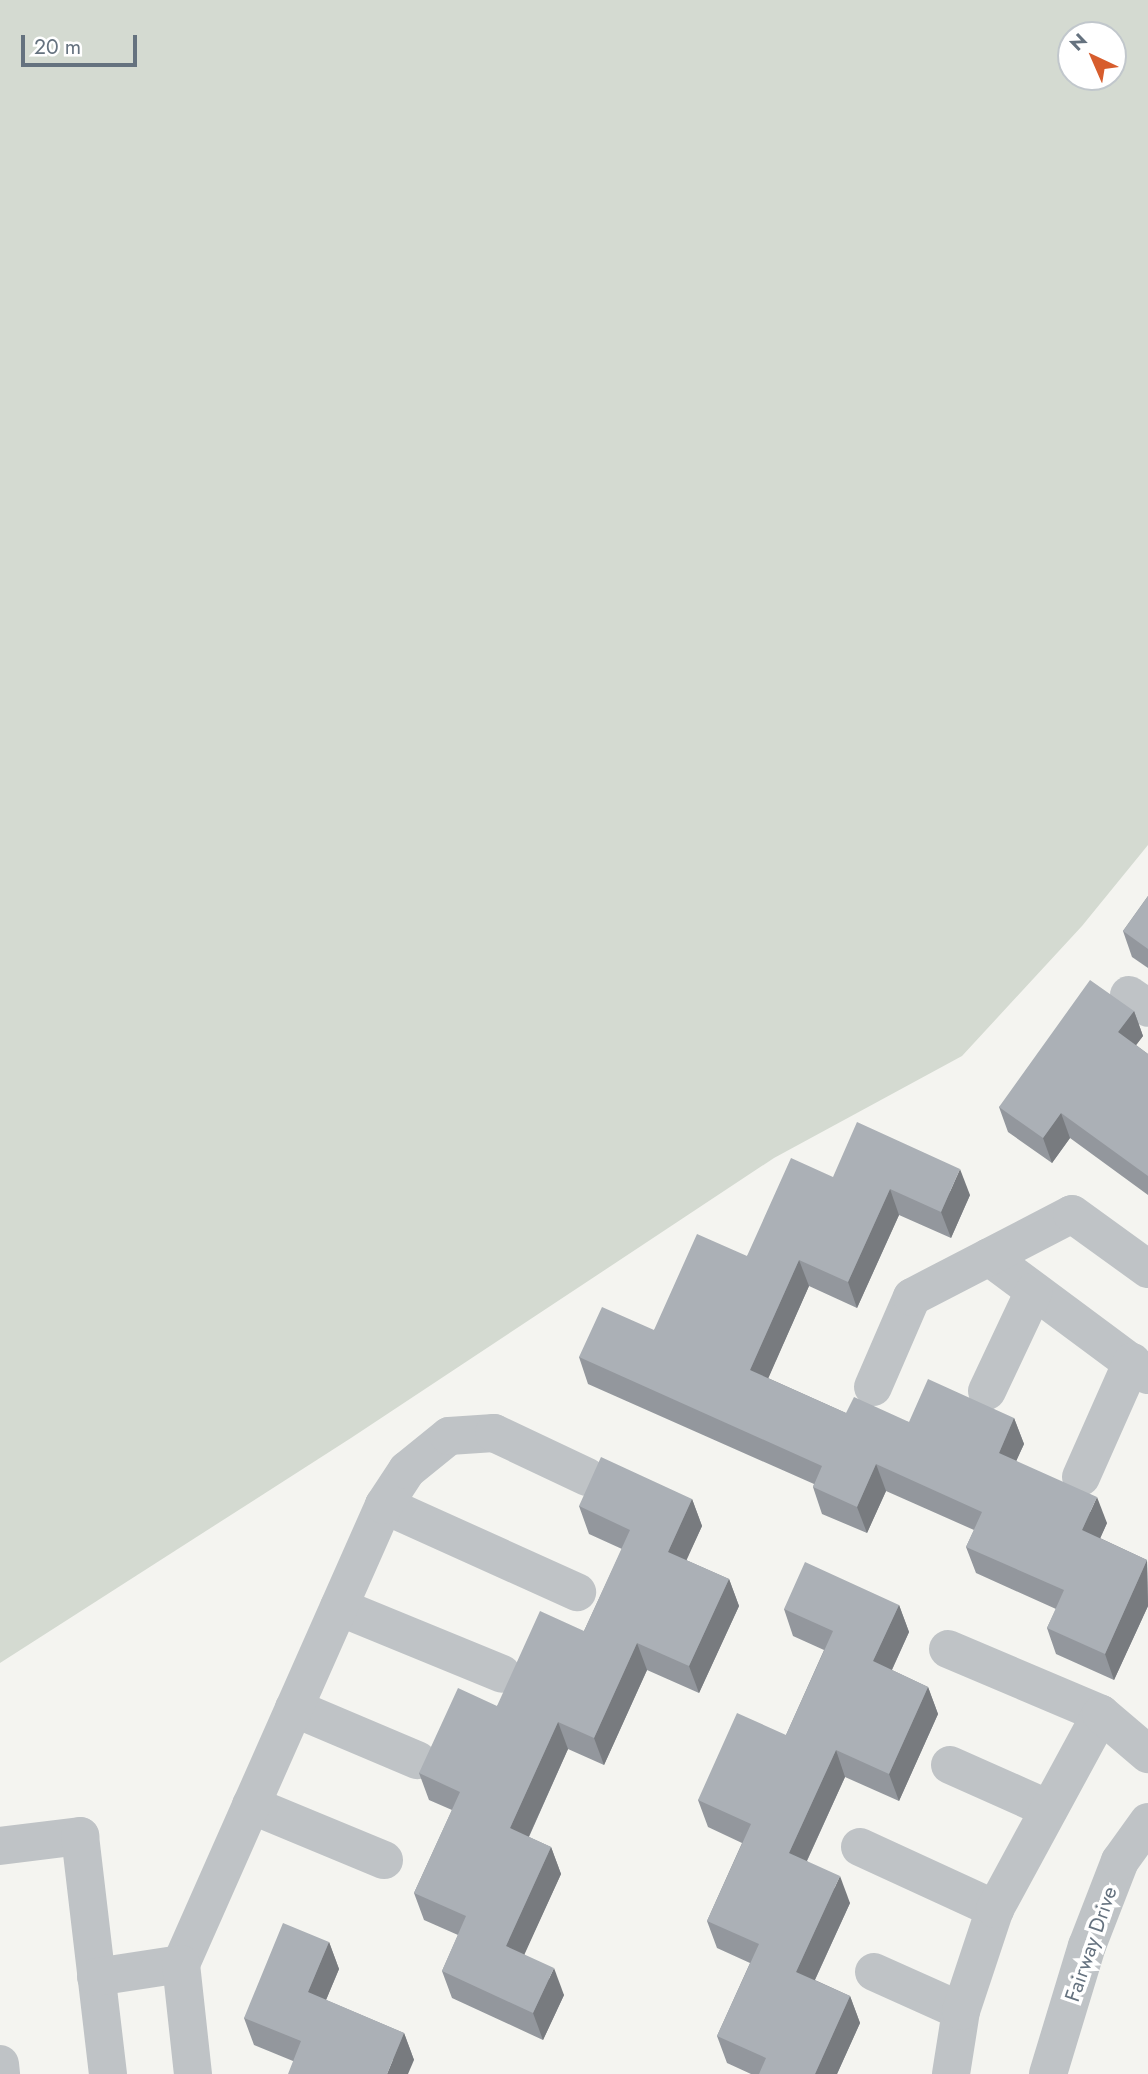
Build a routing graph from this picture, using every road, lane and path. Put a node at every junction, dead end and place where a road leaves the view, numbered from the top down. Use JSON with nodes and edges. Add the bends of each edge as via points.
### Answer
{"nodes":[{"id":1,"x":989,"y":1257,"type":"junction"},
{"id":2,"x":1148,"y":1269,"type":"edge"},
{"id":3,"x":1034,"y":1291,"type":"junction"},
{"id":4,"x":1140,"y":1368,"type":"edge"},
{"id":5,"x":873,"y":1387,"type":"dead end"},
{"id":6,"x":987,"y":1391,"type":"dead end"},
{"id":7,"x":587,"y":1477,"type":"dead end"},
{"id":8,"x":1081,"y":1477,"type":"dead end"},
{"id":9,"x":384,"y":1505,"type":"junction"},
{"id":10,"x":577,"y":1592,"type":"dead end"},
{"id":11,"x":339,"y":1607,"type":"junction"},
{"id":12,"x":948,"y":1649,"type":"dead end"},
{"id":13,"x":502,"y":1674,"type":"dead end"},
{"id":14,"x":294,"y":1708,"type":"junction"},
{"id":15,"x":1101,"y":1714,"type":"junction"},
{"id":16,"x":1148,"y":1754,"type":"edge"},
{"id":17,"x":417,"y":1760,"type":"dead end"},
{"id":18,"x":950,"y":1765,"type":"dead end"},
{"id":19,"x":251,"y":1805,"type":"junction"},
{"id":20,"x":1049,"y":1809,"type":"junction"},
{"id":21,"x":1148,"y":1822,"type":"edge"},
{"id":22,"x":0,"y":1846,"type":"edge"},
{"id":23,"x":860,"y":1847,"type":"dead end"},
{"id":24,"x":384,"y":1860,"type":"dead end"},
{"id":25,"x":995,"y":1909,"type":"junction"},
{"id":26,"x":181,"y":1964,"type":"junction"},
{"id":27,"x":874,"y":1972,"type":"dead end"},
{"id":28,"x":96,"y":1977,"type":"junction"},
{"id":29,"x":961,"y":2011,"type":"junction"},
{"id":30,"x":0,"y":2064,"type":"edge"},
{"id":31,"x":1,"y":2074,"type":"edge"},
{"id":32,"x":108,"y":2074,"type":"edge"},
{"id":33,"x":194,"y":2074,"type":"edge"},
{"id":34,"x":951,"y":2074,"type":"edge"},
{"id":35,"x":1048,"y":2074,"type":"edge"}],
"edges":[{"from":1,"to":2,"type":"street","via":[[1072,1214]]},
{"from":1,"to":3,"type":"street"},
{"from":1,"to":5,"type":"street","via":[[912,1297]]},
{"from":3,"to":4,"type":"street"},
{"from":3,"to":6,"type":"street"},
{"from":4,"to":8,"type":"street"},
{"from":7,"to":9,"type":"street","via":[[494,1433],[449,1436],[407,1470]]},
{"from":9,"to":10,"type":"street"},
{"from":9,"to":11,"type":"street"},
{"from":11,"to":13,"type":"street"},
{"from":11,"to":14,"type":"street"},
{"from":12,"to":15,"type":"street"},
{"from":14,"to":17,"type":"street"},
{"from":14,"to":19,"type":"street"},
{"from":15,"to":16,"type":"street"},
{"from":15,"to":20,"type":"street"},
{"from":18,"to":20,"type":"street"},
{"from":19,"to":24,"type":"street"},
{"from":19,"to":26,"type":"street"},
{"from":20,"to":25,"type":"street"},
{"from":21,"to":35,"type":"street","name":"Fairway Drive","via":[[1120,1861],[1087,1946]]},
{"from":22,"to":28,"type":"street","via":[[80,1836]]},
{"from":23,"to":25,"type":"street"},
{"from":25,"to":29,"type":"street"},
{"from":26,"to":28,"type":"street"},
{"from":26,"to":33,"type":"street"},
{"from":27,"to":29,"type":"street"},
{"from":28,"to":32,"type":"street"},
{"from":29,"to":34,"type":"street"},
{"from":30,"to":31,"type":"street"}]}
